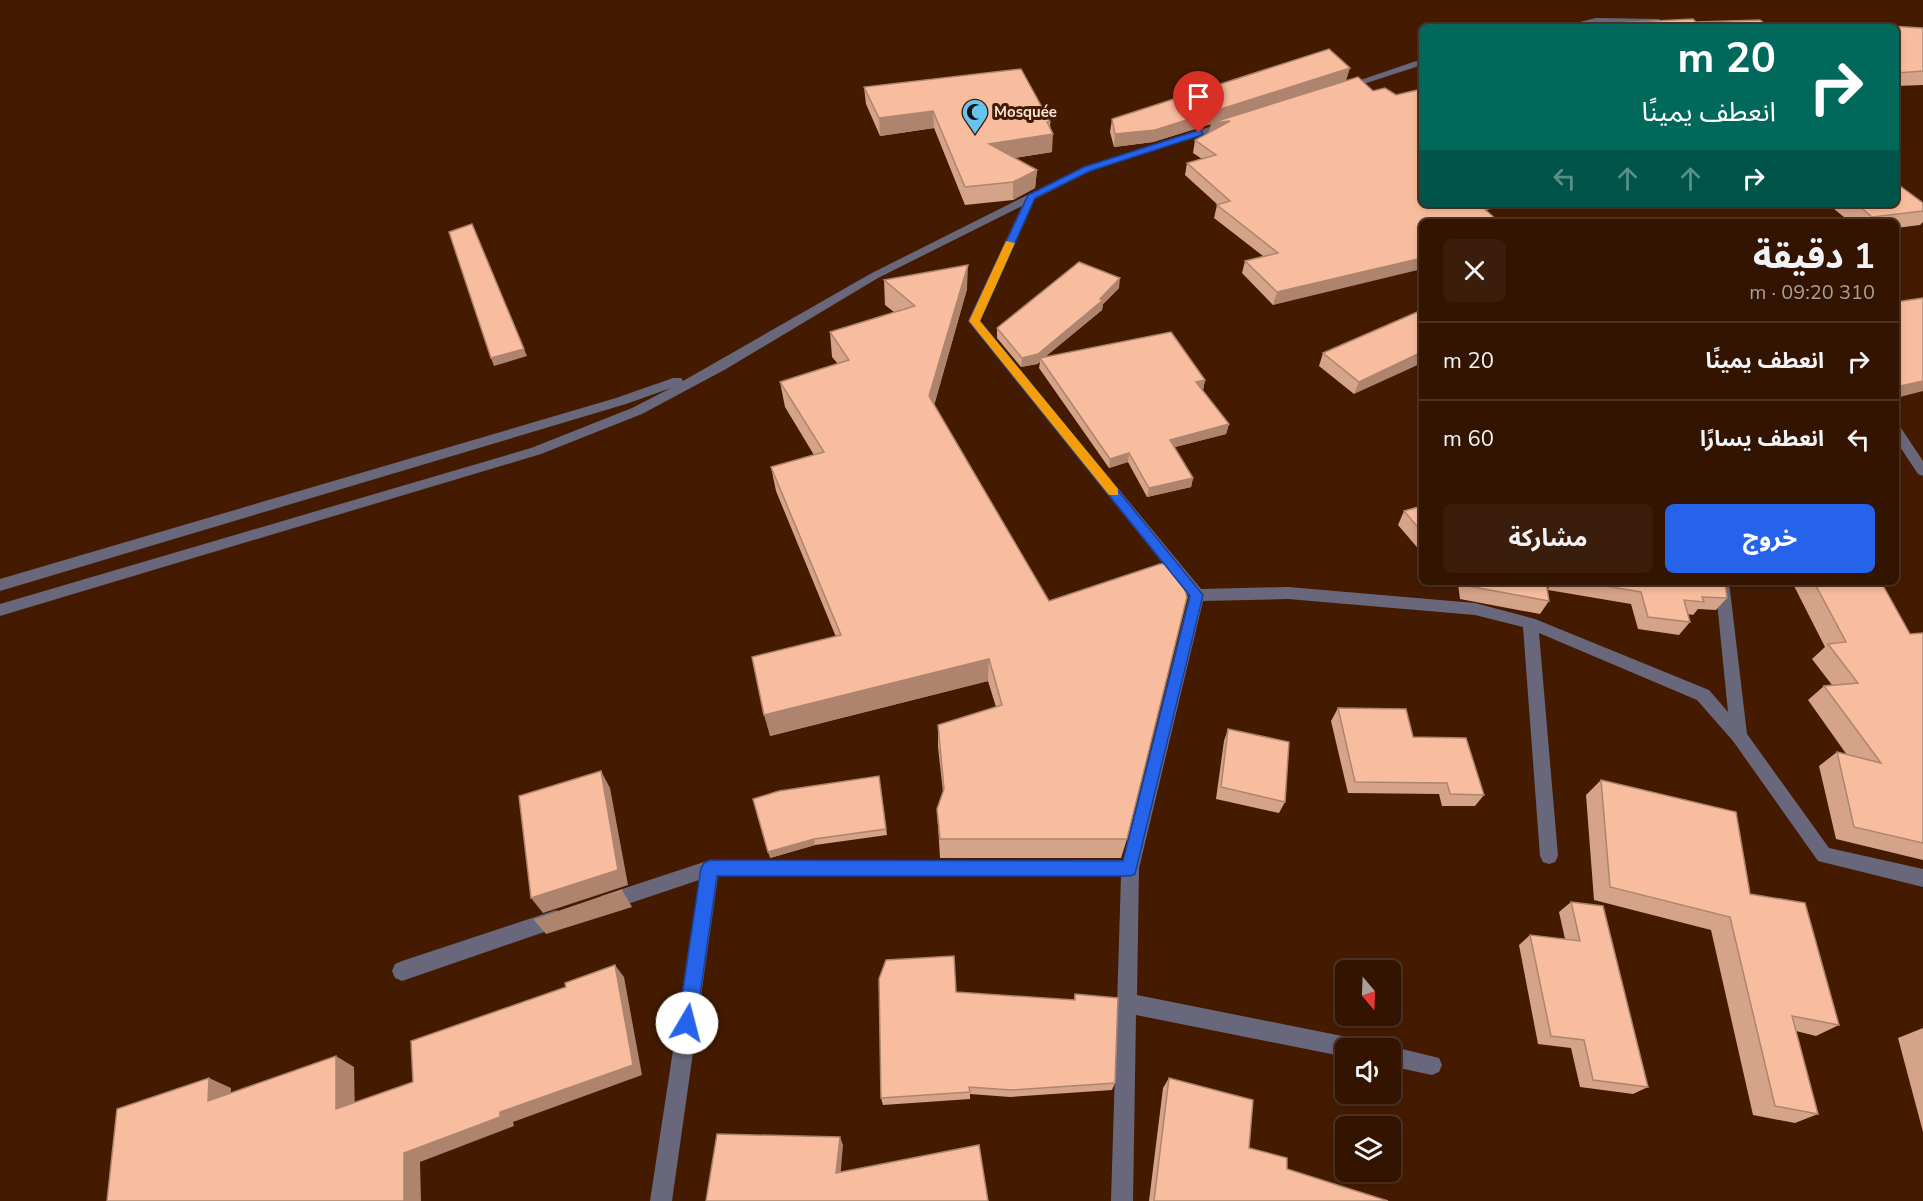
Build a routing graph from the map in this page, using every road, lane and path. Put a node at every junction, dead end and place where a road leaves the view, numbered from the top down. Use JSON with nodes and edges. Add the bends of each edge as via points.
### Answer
{"nodes":[{"id":1,"x":1664,"y":23,"type":"edge"},
{"id":2,"x":1580,"y":24,"type":"edge"},
{"id":3,"x":1419,"y":63,"type":"edge"},
{"id":4,"x":1333,"y":90,"type":"edge"},
{"id":5,"x":1243,"y":119,"type":"edge"},
{"id":6,"x":1031,"y":197,"type":"junction"},
{"id":7,"x":722,"y":366,"type":"junction"},
{"id":8,"x":1899,"y":435,"type":"edge"},
{"id":9,"x":1923,"y":471,"type":"edge"},
{"id":10,"x":0,"y":585,"type":"edge"},
{"id":11,"x":1722,"y":585,"type":"edge"},
{"id":12,"x":1197,"y":595,"type":"junction"},
{"id":13,"x":0,"y":610,"type":"edge"},
{"id":14,"x":1530,"y":622,"type":"junction"},
{"id":15,"x":1739,"y":736,"type":"junction"},
{"id":16,"x":1550,"y":856,"type":"dead end"},
{"id":17,"x":710,"y":868,"type":"junction"},
{"id":18,"x":1130,"y":868,"type":"junction"},
{"id":19,"x":1923,"y":878,"type":"edge"},
{"id":20,"x":402,"y":970,"type":"dead end"},
{"id":21,"x":1127,"y":1003,"type":"junction"},
{"id":22,"x":1335,"y":1045,"type":"edge"},
{"id":23,"x":1401,"y":1058,"type":"edge"},
{"id":24,"x":1432,"y":1065,"type":"dead end"},
{"id":25,"x":661,"y":1201,"type":"edge"},
{"id":26,"x":1122,"y":1201,"type":"edge"}],
"edges":[{"from":1,"to":2,"type":"street"},
{"from":3,"to":4,"type":"street"},
{"from":5,"to":6,"type":"street","via":[[1087,169]]},
{"from":6,"to":7,"type":"street","via":[[874,276]]},
{"from":6,"to":12,"type":"street","via":[[974,321]]},
{"from":7,"to":10,"type":"street","via":[[621,401]]},
{"from":7,"to":13,"type":"street","via":[[637,411],[536,451]]},
{"from":8,"to":9,"type":"street"},
{"from":11,"to":15,"type":"street"},
{"from":12,"to":14,"type":"street","via":[[1288,593],[1475,609]]},
{"from":12,"to":18,"type":"street"},
{"from":14,"to":15,"type":"street","via":[[1703,695]]},
{"from":14,"to":16,"type":"street"},
{"from":15,"to":19,"type":"street","via":[[1824,855]]},
{"from":17,"to":18,"type":"street"},
{"from":17,"to":20,"type":"street"},
{"from":17,"to":25,"type":"street"},
{"from":18,"to":21,"type":"street"},
{"from":21,"to":22,"type":"street"},
{"from":21,"to":26,"type":"street"},
{"from":23,"to":24,"type":"street"}]}
